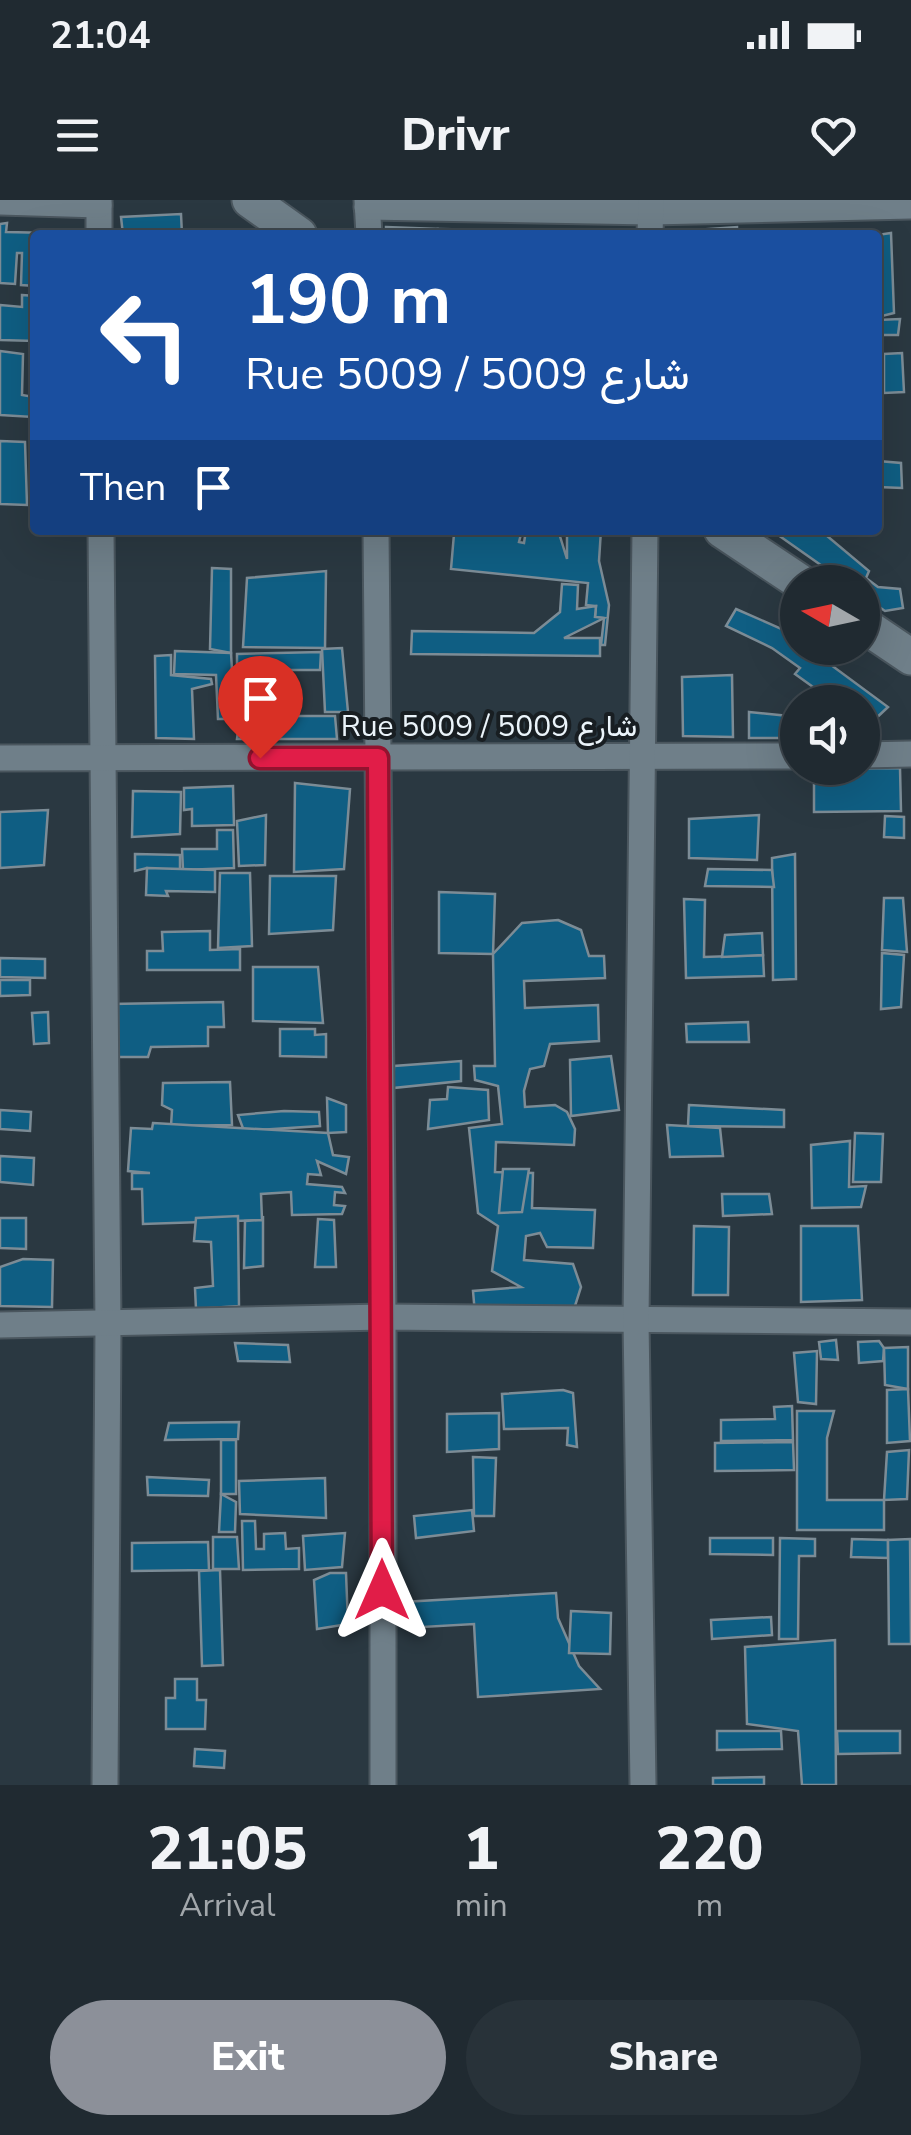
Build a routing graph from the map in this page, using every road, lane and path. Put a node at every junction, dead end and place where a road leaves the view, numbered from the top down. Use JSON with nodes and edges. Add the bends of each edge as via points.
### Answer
{"nodes":[{"id":1,"x":250,"y":200,"type":"edge"},
{"id":2,"x":0,"y":202,"type":"edge"},
{"id":3,"x":99,"y":202,"type":"edge"},
{"id":4,"x":367,"y":204,"type":"edge"},
{"id":5,"x":911,"y":206,"type":"edge"},
{"id":6,"x":651,"y":216,"type":"edge"},
{"id":7,"x":99,"y":230,"type":"edge"},
{"id":8,"x":292,"y":230,"type":"edge"},
{"id":9,"x":369,"y":230,"type":"edge"},
{"id":10,"x":101,"y":535,"type":"edge"},
{"id":11,"x":376,"y":535,"type":"edge"},
{"id":12,"x":645,"y":535,"type":"edge"},
{"id":13,"x":730,"y":535,"type":"edge"},
{"id":14,"x":780,"y":569,"type":"edge"},
{"id":15,"x":880,"y":636,"type":"edge"},
{"id":16,"x":911,"y":657,"type":"edge"},
{"id":17,"x":911,"y":754,"type":"edge"},
{"id":18,"x":880,"y":755,"type":"edge"},
{"id":19,"x":780,"y":756,"type":"edge"},
{"id":20,"x":0,"y":758,"type":"edge"},
{"id":21,"x":378,"y":758,"type":"junction"},
{"id":22,"x":641,"y":758,"type":"junction"},
{"id":23,"x":103,"y":759,"type":"junction"},
{"id":24,"x":382,"y":1318,"type":"junction"},
{"id":25,"x":636,"y":1321,"type":"junction"},
{"id":26,"x":911,"y":1322,"type":"edge"},
{"id":27,"x":0,"y":1325,"type":"edge"},
{"id":28,"x":108,"y":1325,"type":"junction"},
{"id":29,"x":105,"y":1785,"type":"edge"},
{"id":30,"x":382,"y":1785,"type":"edge"},
{"id":31,"x":643,"y":1785,"type":"edge"}],
"edges":[{"from":1,"to":8,"type":"street"},
{"from":2,"to":3,"type":"street"},
{"from":3,"to":7,"type":"street"},
{"from":4,"to":6,"type":"street"},
{"from":4,"to":9,"type":"street"},
{"from":5,"to":6,"type":"street"},
{"from":10,"to":23,"type":"street"},
{"from":11,"to":21,"type":"street"},
{"from":12,"to":22,"type":"street"},
{"from":13,"to":14,"type":"street"},
{"from":15,"to":16,"type":"street"},
{"from":17,"to":18,"type":"street"},
{"from":19,"to":22,"type":"street","name":"Rue 5009 / شارع 5009"},
{"from":20,"to":23,"type":"street","name":"Rue 5009 / شارع 5009"},
{"from":21,"to":22,"type":"street","name":"Rue 5009 / شارع 5009"},
{"from":21,"to":23,"type":"street","name":"Rue 5009 / شارع 5009"},
{"from":21,"to":24,"type":"street"},
{"from":22,"to":25,"type":"street"},
{"from":23,"to":28,"type":"street"},
{"from":24,"to":25,"type":"street"},
{"from":24,"to":28,"type":"street"},
{"from":24,"to":30,"type":"street"},
{"from":25,"to":26,"type":"street"},
{"from":25,"to":31,"type":"street"},
{"from":27,"to":28,"type":"street"},
{"from":28,"to":29,"type":"street"}]}
